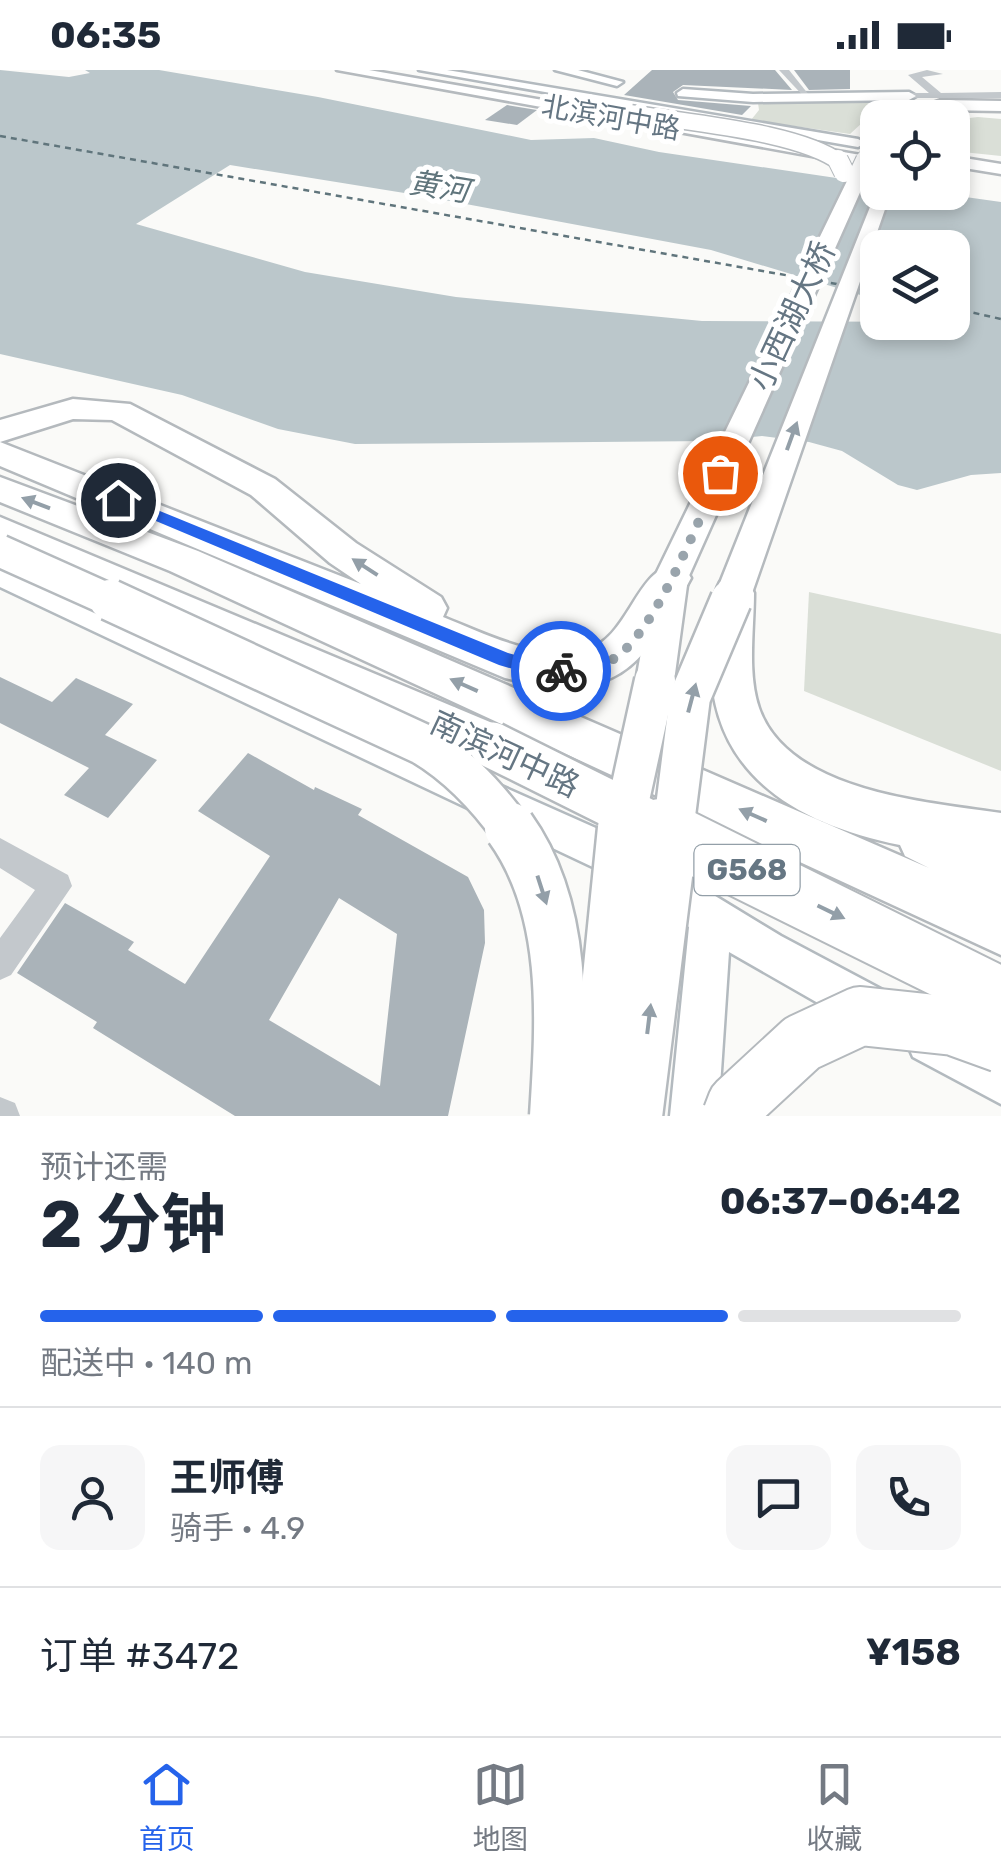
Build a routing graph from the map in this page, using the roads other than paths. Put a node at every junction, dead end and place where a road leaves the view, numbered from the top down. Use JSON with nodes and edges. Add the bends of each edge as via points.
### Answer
{"nodes":[{"id":1,"x":344,"y":70,"type":"edge"},
{"id":2,"x":425,"y":70,"type":"edge"},
{"id":3,"x":561,"y":70,"type":"edge"},
{"id":4,"x":784,"y":70,"type":"edge"},
{"id":5,"x":932,"y":70,"type":"edge"},
{"id":6,"x":397,"y":74,"type":"edge"},
{"id":7,"x":634,"y":86,"type":"dead end"},
{"id":8,"x":672,"y":92,"type":"dead end"},
{"id":9,"x":1001,"y":94,"type":"edge"},
{"id":10,"x":909,"y":96,"type":"junction"},
{"id":11,"x":810,"y":98,"type":"junction"},
{"id":12,"x":904,"y":100,"type":"edge"},
{"id":13,"x":920,"y":100,"type":"edge"},
{"id":14,"x":933,"y":100,"type":"edge"},
{"id":15,"x":969,"y":100,"type":"edge"},
{"id":16,"x":970,"y":106,"type":"edge"},
{"id":17,"x":1001,"y":106,"type":"edge"},
{"id":18,"x":970,"y":113,"type":"edge"},
{"id":19,"x":1001,"y":114,"type":"edge"},
{"id":20,"x":860,"y":141,"type":"edge"},
{"id":21,"x":858,"y":143,"type":"junction"},
{"id":22,"x":970,"y":162,"type":"edge"},
{"id":23,"x":1001,"y":169,"type":"edge"},
{"id":24,"x":860,"y":170,"type":"edge"},
{"id":25,"x":860,"y":171,"type":"edge"},
{"id":26,"x":970,"y":171,"type":"edge"},
{"id":27,"x":970,"y":176,"type":"edge"},
{"id":28,"x":1001,"y":183,"type":"edge"},
{"id":29,"x":860,"y":186,"type":"edge"},
{"id":30,"x":875,"y":210,"type":"edge"},
{"id":31,"x":0,"y":432,"type":"edge"},
{"id":32,"x":0,"y":453,"type":"edge"},
{"id":33,"x":1,"y":534,"type":"edge"},
{"id":34,"x":671,"y":578,"type":"junction"},
{"id":35,"x":734,"y":594,"type":"junction"},
{"id":36,"x":505,"y":660,"type":"junction"},
{"id":37,"x":884,"y":819,"type":"junction"},
{"id":38,"x":1001,"y":838,"type":"edge"},
{"id":39,"x":0,"y":852,"type":"edge"},
{"id":40,"x":611,"y":855,"type":"junction"},
{"id":41,"x":1001,"y":876,"type":"edge"},
{"id":42,"x":711,"y":917,"type":"junction"},
{"id":43,"x":1001,"y":927,"type":"edge"},
{"id":44,"x":0,"y":964,"type":"edge"},
{"id":45,"x":1001,"y":994,"type":"edge"},
{"id":46,"x":1001,"y":1043,"type":"edge"},
{"id":47,"x":1001,"y":1080,"type":"edge"},
{"id":48,"x":555,"y":1116,"type":"edge"},
{"id":49,"x":584,"y":1116,"type":"edge"},
{"id":50,"x":594,"y":1116,"type":"edge"},
{"id":51,"x":636,"y":1116,"type":"edge"},
{"id":52,"x":694,"y":1116,"type":"edge"},
{"id":53,"x":732,"y":1116,"type":"edge"}],
"edges":[{"from":1,"to":6,"type":"main road","name":"北滨河中路"},
{"from":2,"to":21,"type":"street"},
{"from":3,"to":7,"type":"street"},
{"from":4,"to":11,"type":"street"},
{"from":5,"to":14,"type":"street","via":[[938,74],[914,75]]},
{"from":6,"to":21,"type":"main road","name":"北滨河中路"},
{"from":6,"to":24,"type":"main road","name":"北滨河中路"},
{"from":6,"to":25,"type":"main road","bridge":true,"via":[[720,127],[815,148],[841,162],[844,172]]},
{"from":8,"to":11,"type":"street"},
{"from":9,"to":15,"type":"street"},
{"from":10,"to":11,"type":"street"},
{"from":10,"to":12,"type":"main road"},
{"from":10,"to":13,"type":"street"},
{"from":16,"to":17,"type":"main road"},
{"from":18,"to":19,"type":"main road"},
{"from":20,"to":21,"type":"main road"},
{"from":22,"to":23,"type":"main road"},
{"from":23,"to":26,"type":"main road"},
{"from":27,"to":28,"type":"main road"},
{"from":29,"to":34,"type":"main road","name":"小西湖大桥"},
{"from":35,"to":30,"type":"main road","name":"小西湖大桥","one_way":true},
{"from":36,"to":31,"type":"highway","one_way":true,"via":[[344,553],[263,487],[119,411],[73,410]]},
{"from":32,"to":36,"type":"highway"},
{"from":33,"to":40,"type":"street","name":"南滨河中路"},
{"from":43,"to":33,"type":"highway","name":"南滨河中路","number":"G568","one_way":true,"via":[[202,569]]},
{"from":33,"to":45,"type":"highway","name":"南滨河中路","number":"G568","one_way":true,"bridge":true,"via":[[492,745]]},
{"from":33,"to":48,"type":"main road","one_way":true,"bridge":true,"via":[[392,726],[449,761],[486,796],[538,877],[552,921],[562,1030]]},
{"from":34,"to":36,"type":"highway","via":[[638,635],[614,660],[551,672]]},
{"from":34,"to":50,"type":"main road","name":"小西湖大桥","bridge":true,"via":[[620,846]]},
{"from":35,"to":37,"type":"highway","via":[[734,698],[758,751],[837,805]]},
{"from":51,"to":35,"type":"main road","name":"小西湖大桥","one_way":true,"bridge":true,"via":[[690,697]]},
{"from":37,"to":38,"type":"highway"},
{"from":37,"to":41,"type":"highway"},
{"from":39,"to":44,"type":"street","via":[[57,886]]},
{"from":40,"to":42,"type":"street","name":"南滨河中路"},
{"from":40,"to":49,"type":"street"},
{"from":42,"to":47,"type":"street","name":"南滨河中路"},
{"from":42,"to":52,"type":"street"},
{"from":46,"to":53,"type":"highway","bridge":true,"via":[[954,1026],[860,1016],[802,1044]]}]}
